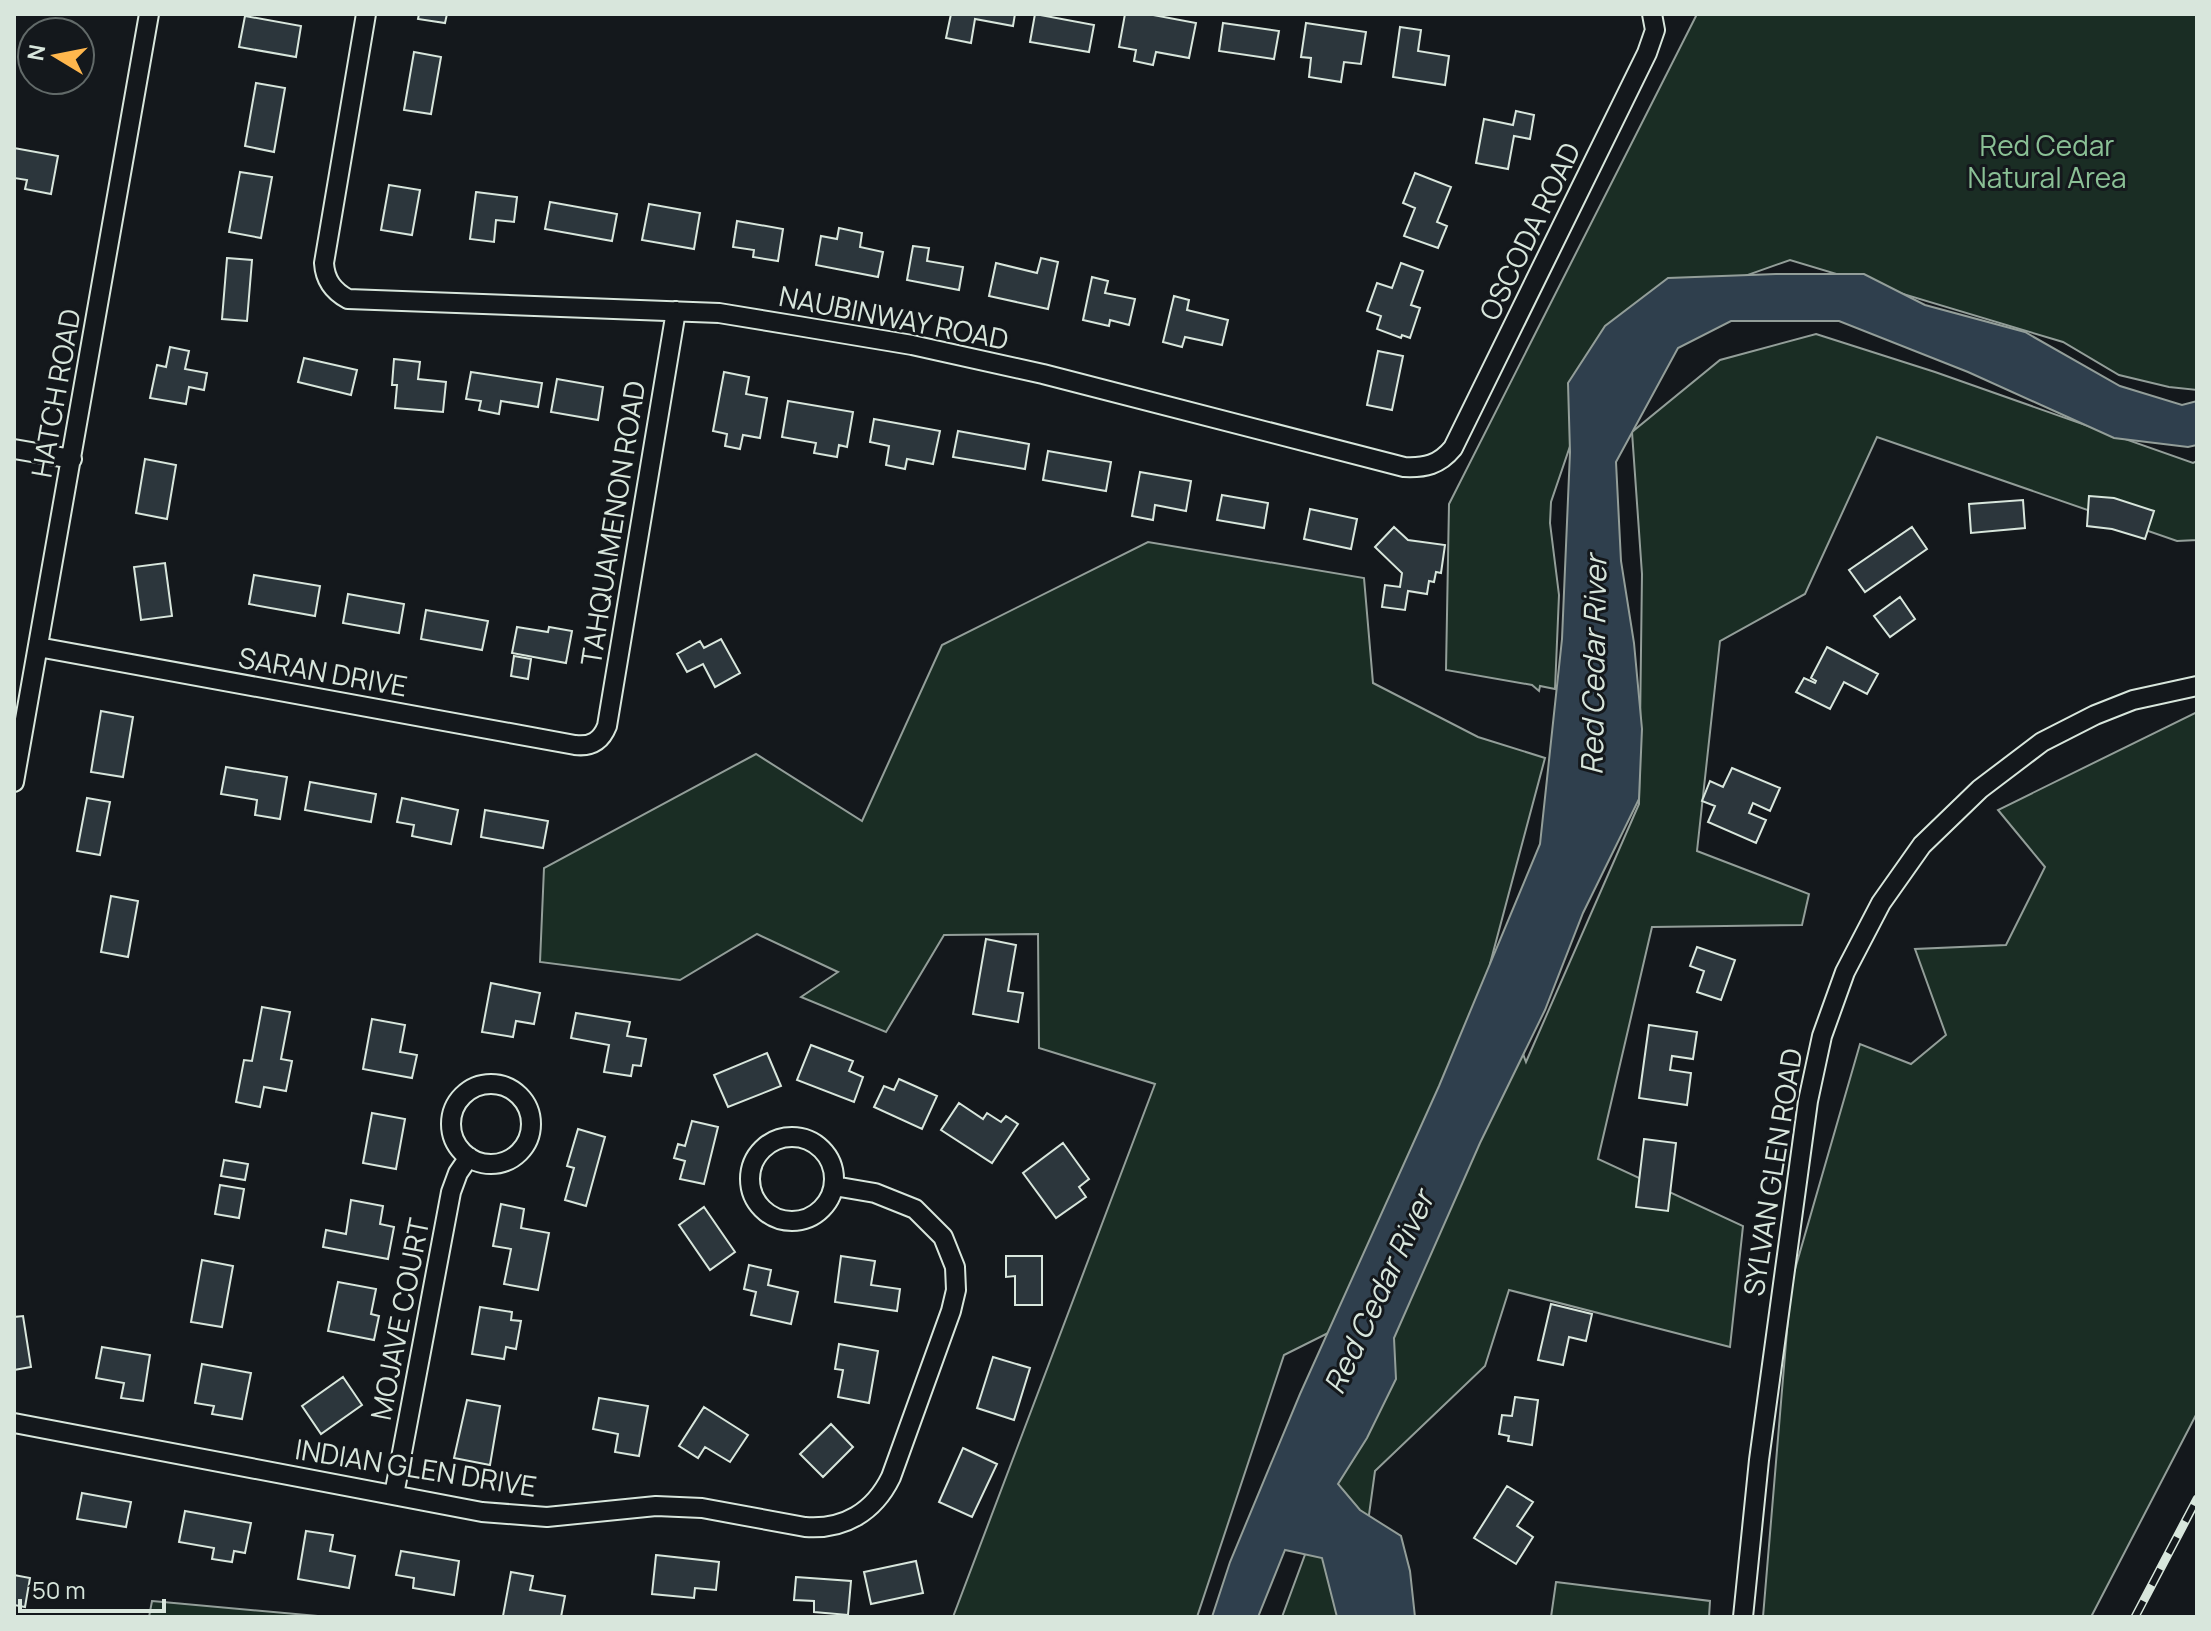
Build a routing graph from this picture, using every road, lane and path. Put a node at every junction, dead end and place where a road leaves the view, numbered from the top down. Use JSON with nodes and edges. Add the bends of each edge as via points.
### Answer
{"nodes":[{"id":1,"x":149,"y":14,"type":"edge"},
{"id":2,"x":366,"y":14,"type":"edge"},
{"id":3,"x":1652,"y":14,"type":"edge"},
{"id":4,"x":676,"y":311,"type":"junction"},
{"id":5,"x":14,"y":449,"type":"edge"},
{"id":6,"x":72,"y":459,"type":"junction"},
{"id":7,"x":1435,"y":463,"type":"joint"},
{"id":8,"x":38,"y":647,"type":"junction"},
{"id":9,"x":2197,"y":686,"type":"edge"},
{"id":10,"x":596,"y":742,"type":"joint"},
{"id":11,"x":14,"y":779,"type":"edge"},
{"id":12,"x":469,"y":1157,"type":"junction"},
{"id":13,"x":834,"y":1186,"type":"junction"},
{"id":14,"x":14,"y":1423,"type":"edge"},
{"id":15,"x":394,"y":1495,"type":"junction"},
{"id":16,"x":1743,"y":1617,"type":"edge"}],
"edges":[{"from":1,"to":6,"type":"street","name":"HATCH ROAD"},
{"from":2,"to":4,"type":"street","name":"NAUBINWAY ROAD","via":[[325,258],[334,289],[355,301]]},
{"from":3,"to":7,"type":"street","name":"OSCODA ROAD","via":[[1655,30],[1647,53],[1453,448]]},
{"from":4,"to":7,"type":"street","name":"NAUBINWAY ROAD","via":[[719,313],[912,345],[1404,467]]},
{"from":4,"to":10,"type":"street","name":"TAHQUAMENON ROAD","via":[[607,726]]},
{"from":5,"to":6,"type":"street"},
{"from":6,"to":8,"type":"street","name":"HATCH ROAD"},
{"from":8,"to":10,"type":"street","name":"SARAN DRIVE","via":[[575,745]]},
{"from":8,"to":11,"type":"street","name":"HATCH ROAD"},
{"from":9,"to":16,"type":"street","name":"SYLVAN GLEN ROAD","via":[[2133,700],[2095,715],[2042,742],[1980,789],[1922,845],[1881,903],[1845,972],[1822,1036],[1808,1101]]},
{"from":12,"to":12,"type":"street","via":[[484,1163],[504,1161],[526,1142],[529,1112],[511,1089],[482,1085],[458,1102],[451,1130]]},
{"from":12,"to":15,"type":"street","name":"MOJAVE COURT","via":[[451,1192]]},
{"from":13,"to":13,"type":"street","via":[[827,1154],[800,1137],[768,1144],[751,1172],[758,1203],[785,1221],[817,1213]]},
{"from":13,"to":15,"type":"street","name":"INDIAN GLEN DRIVE","via":[[892,1198],[925,1217],[948,1246],[957,1279],[951,1311],[891,1477],[876,1501],[858,1516],[818,1528],[702,1508],[656,1506],[518,1516]]},
{"from":14,"to":15,"type":"street","name":"INDIAN GLEN DRIVE"}]}
